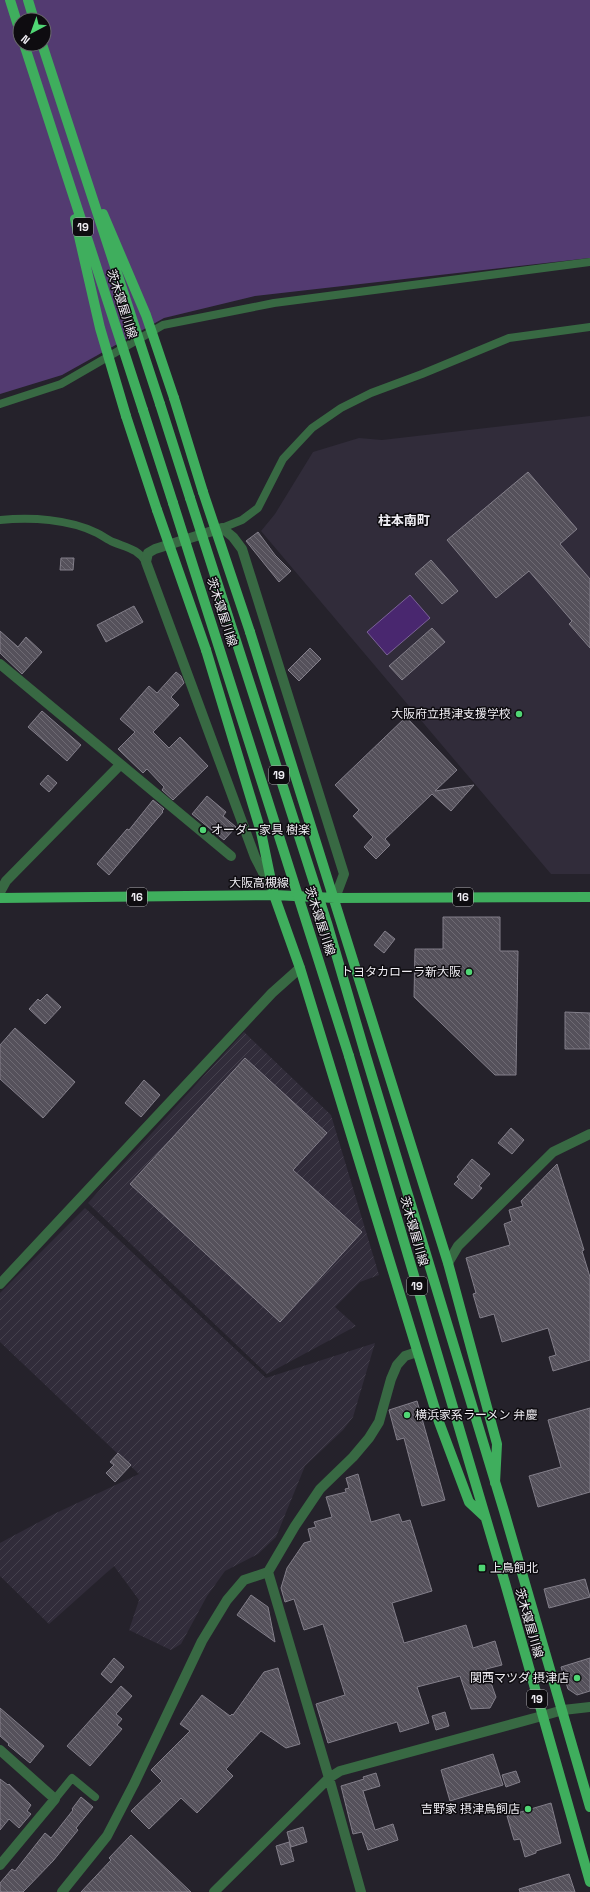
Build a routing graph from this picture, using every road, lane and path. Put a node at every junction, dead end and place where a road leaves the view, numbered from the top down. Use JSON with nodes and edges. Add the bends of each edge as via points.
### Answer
{"nodes":[{"id":1,"x":10,"y":0,"type":"edge"},
{"id":2,"x":28,"y":0,"type":"edge"},
{"id":3,"x":14,"y":12,"type":"edge"},
{"id":4,"x":32,"y":12,"type":"edge"},
{"id":5,"x":27,"y":52,"type":"edge"},
{"id":6,"x":45,"y":52,"type":"edge"},
{"id":7,"x":77,"y":152,"type":"junction"},
{"id":8,"x":60,"y":155,"type":"junction"},
{"id":9,"x":590,"y":262,"type":"edge"},
{"id":10,"x":590,"y":327,"type":"edge"},
{"id":11,"x":0,"y":404,"type":"edge"},
{"id":12,"x":0,"y":520,"type":"edge"},
{"id":13,"x":222,"y":528,"type":"junction"},
{"id":14,"x":146,"y":562,"type":"junction"},
{"id":15,"x":0,"y":664,"type":"edge"},
{"id":16,"x":120,"y":765,"type":"junction"},
{"id":17,"x":231,"y":856,"type":"dead end"},
{"id":18,"x":0,"y":892,"type":"edge"},
{"id":19,"x":274,"y":895,"type":"junction"},
{"id":20,"x":590,"y":897,"type":"edge"},
{"id":21,"x":0,"y":898,"type":"edge"},
{"id":22,"x":335,"y":898,"type":"junction"},
{"id":23,"x":300,"y":968,"type":"junction"},
{"id":24,"x":590,"y":1134,"type":"edge"},
{"id":25,"x":448,"y":1263,"type":"junction"},
{"id":26,"x":0,"y":1284,"type":"edge"},
{"id":27,"x":417,"y":1352,"type":"junction"},
{"id":28,"x":495,"y":1483,"type":"junction"},
{"id":29,"x":484,"y":1516,"type":"junction"},
{"id":30,"x":268,"y":1572,"type":"junction"},
{"id":31,"x":590,"y":1707,"type":"edge"},
{"id":32,"x":562,"y":1710,"type":"junction"},
{"id":33,"x":542,"y":1716,"type":"junction"},
{"id":34,"x":0,"y":1750,"type":"edge"},
{"id":35,"x":329,"y":1778,"type":"junction"},
{"id":36,"x":95,"y":1797,"type":"dead end"},
{"id":37,"x":55,"y":1799,"type":"junction"},
{"id":38,"x":590,"y":1807,"type":"edge"},
{"id":39,"x":0,"y":1865,"type":"edge"},
{"id":40,"x":590,"y":1882,"type":"edge"},
{"id":41,"x":62,"y":1892,"type":"edge"},
{"id":42,"x":214,"y":1892,"type":"edge"},
{"id":43,"x":361,"y":1892,"type":"edge"}],
"edges":[{"from":1,"to":3,"type":"main road"},
{"from":2,"to":4,"type":"main road"},
{"from":5,"to":8,"type":"main road","name":"茨木寝屋川線","number":"19","bridge":true},
{"from":6,"to":7,"type":"main road","name":"茨木寝屋川線","number":"19","bridge":true},
{"from":7,"to":22,"type":"main road","bridge":true,"via":[[146,315]]},
{"from":7,"to":28,"type":"main road","name":"茨木寝屋川線","number":"19","bridge":true,"via":[[327,923]]},
{"from":8,"to":19,"type":"main road","bridge":true,"via":[[100,328],[126,416],[206,650],[261,832]]},
{"from":8,"to":29,"type":"main road","name":"茨木寝屋川線","number":"19","bridge":true,"via":[[349,1056]]},
{"from":9,"to":11,"type":"lane","via":[[274,303],[163,325],[61,384]]},
{"from":10,"to":13,"type":"lane","via":[[509,338],[371,393],[341,408],[312,428],[283,459],[258,508],[242,520]]},
{"from":12,"to":14,"type":"lane","via":[[48,520],[86,529],[111,542],[136,550]]},
{"from":13,"to":14,"type":"street","via":[[155,549],[148,553]]},
{"from":13,"to":22,"type":"street","via":[[242,549],[344,874]]},
{"from":14,"to":19,"type":"street","via":[[255,857]]},
{"from":15,"to":16,"type":"street"},
{"from":16,"to":17,"type":"street"},
{"from":16,"to":18,"type":"street","via":[[6,881]]},
{"from":19,"to":21,"type":"main road","name":"大阪高槻線","number":"16"},
{"from":19,"to":22,"type":"main road","name":"大阪高槻線","number":"16"},
{"from":19,"to":23,"type":"main road"},
{"from":20,"to":22,"type":"main road","name":"大阪高槻線","number":"16"},
{"from":22,"to":25,"type":"main road"},
{"from":23,"to":26,"type":"street","via":[[272,993]]},
{"from":23,"to":27,"type":"main road"},
{"from":24,"to":25,"type":"street","via":[[554,1152],[458,1246]]},
{"from":25,"to":28,"type":"main road","via":[[497,1444]]},
{"from":27,"to":29,"type":"main road","via":[[439,1422],[469,1502]]},
{"from":27,"to":30,"type":"street","via":[[405,1356],[397,1365],[390,1380],[379,1422],[353,1457],[320,1489]]},
{"from":28,"to":32,"type":"main road","name":"茨木寝屋川線","number":"19"},
{"from":29,"to":33,"type":"main road","name":"茨木寝屋川線","number":"19"},
{"from":30,"to":35,"type":"street"},
{"from":30,"to":41,"type":"street","via":[[244,1580],[227,1600],[202,1641],[107,1836]]},
{"from":31,"to":32,"type":"street"},
{"from":32,"to":33,"type":"street"},
{"from":32,"to":38,"type":"main road","name":"茨木寝屋川線","number":"19"},
{"from":33,"to":35,"type":"street","via":[[340,1771]]},
{"from":33,"to":40,"type":"main road","name":"茨木寝屋川線","number":"19"},
{"from":34,"to":37,"type":"street"},
{"from":35,"to":42,"type":"street"},
{"from":35,"to":43,"type":"street"},
{"from":36,"to":37,"type":"lane","via":[[72,1778]]},
{"from":37,"to":39,"type":"street"}]}
